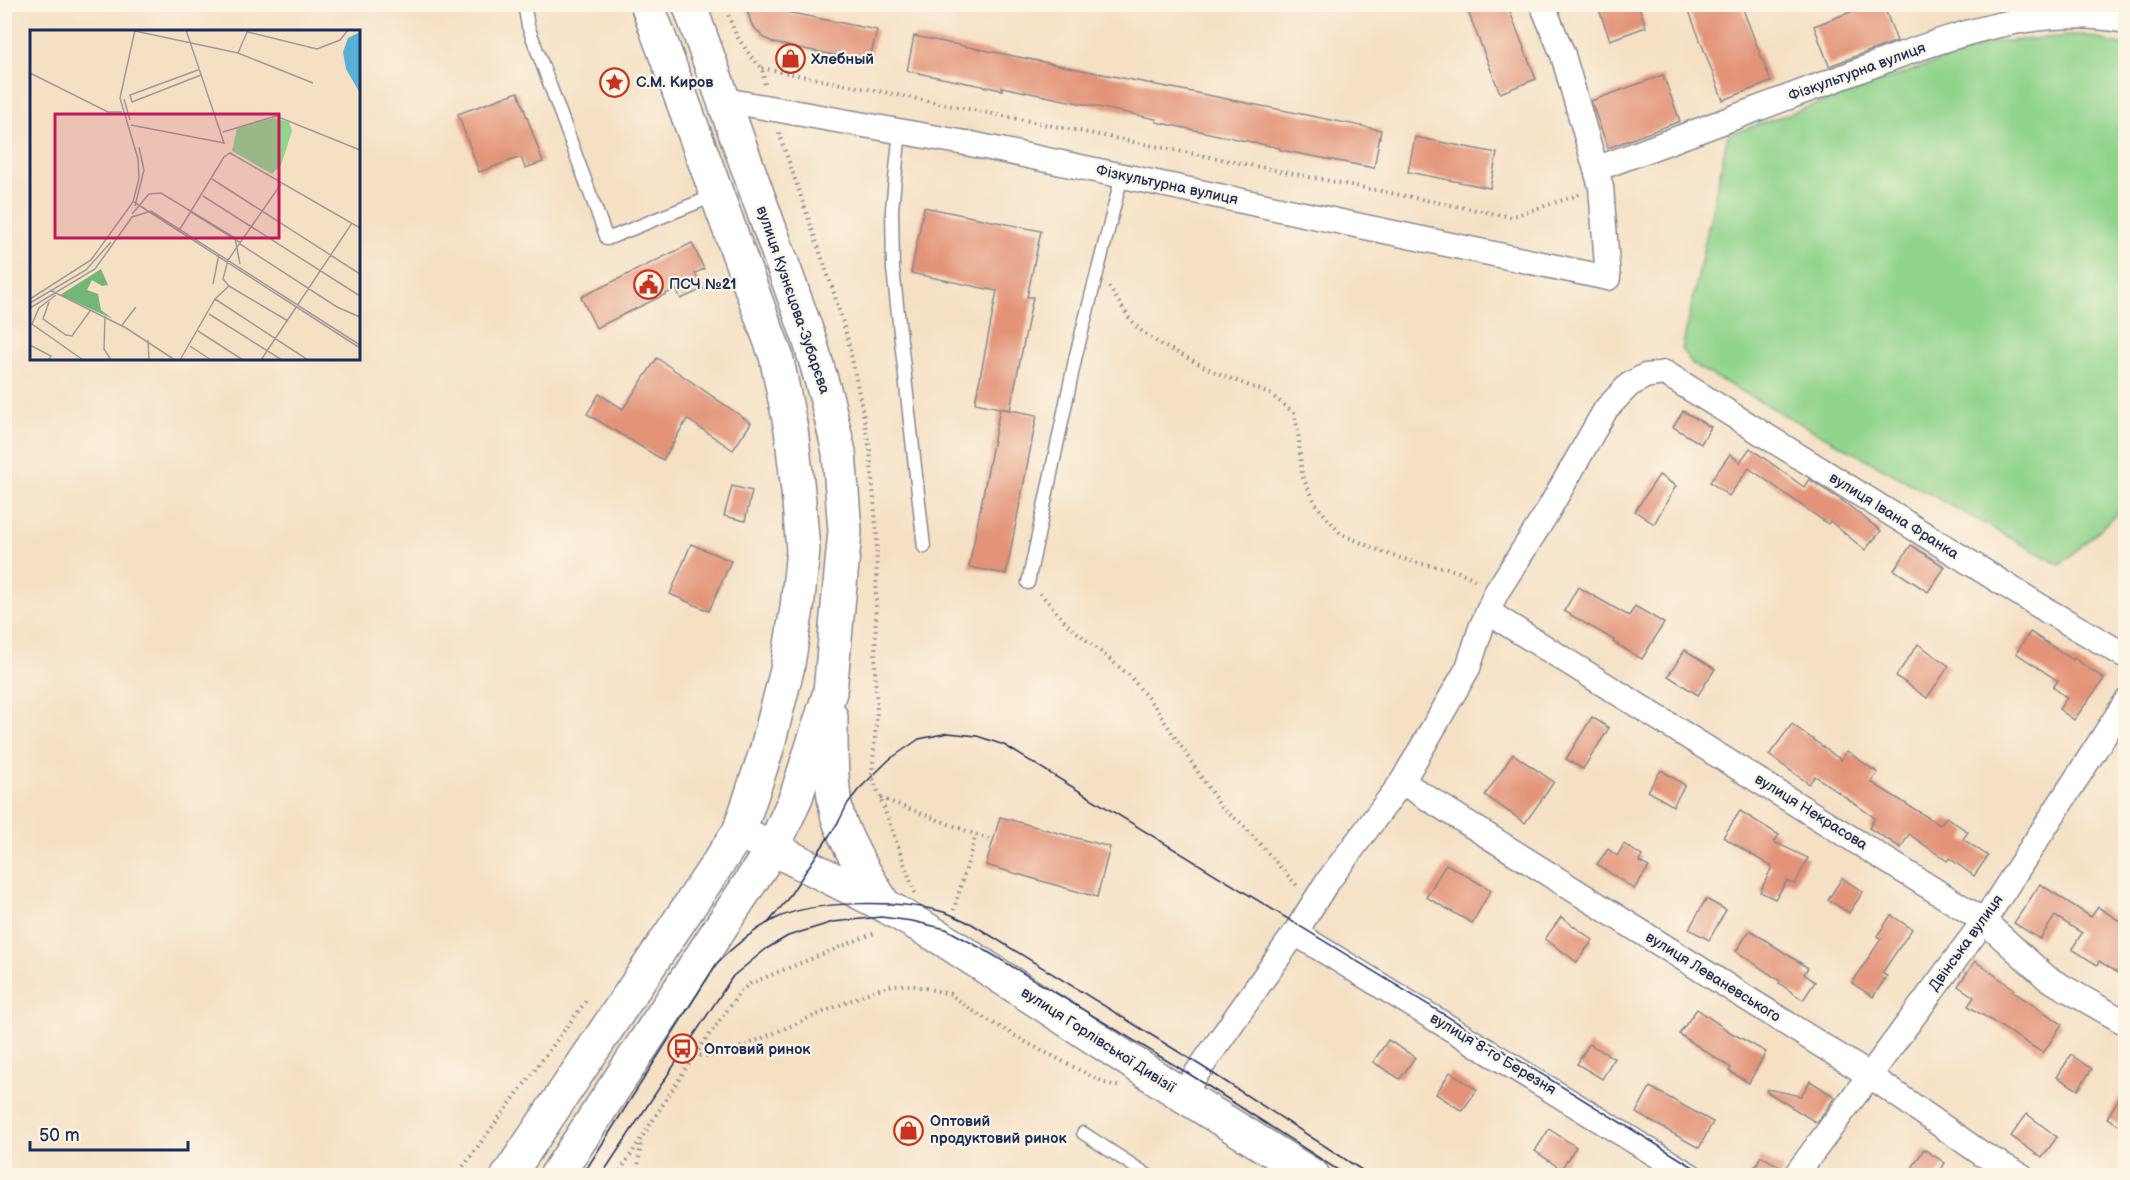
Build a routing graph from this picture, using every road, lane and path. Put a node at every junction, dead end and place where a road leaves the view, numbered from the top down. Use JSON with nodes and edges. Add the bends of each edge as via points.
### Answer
{"nodes":[{"id":1,"x":524,"y":4,"type":"edge"},
{"id":2,"x":647,"y":4,"type":"edge"},
{"id":3,"x":689,"y":4,"type":"edge"},
{"id":4,"x":1542,"y":4,"type":"edge"},
{"id":5,"x":2126,"y":21,"type":"edge"},
{"id":6,"x":762,"y":68,"type":"dead end"},
{"id":7,"x":724,"y":100,"type":"junction"},
{"id":8,"x":900,"y":130,"type":"junction"},
{"id":9,"x":1122,"y":176,"type":"junction"},
{"id":10,"x":1599,"y":178,"type":"junction"},
{"id":11,"x":717,"y":195,"type":"junction"},
{"id":12,"x":1098,"y":270,"type":"junction"},
{"id":13,"x":924,"y":547,"type":"dead end"},
{"id":14,"x":1028,"y":583,"type":"joint"},
{"id":15,"x":1492,"y":602,"type":"junction"},
{"id":16,"x":2126,"y":656,"type":"edge"},
{"id":17,"x":830,"y":692,"type":"junction"},
{"id":18,"x":2126,"y":702,"type":"edge"},
{"id":19,"x":872,"y":775,"type":"dead end"},
{"id":20,"x":1402,"y":782,"type":"junction"},
{"id":21,"x":880,"y":798,"type":"junction"},
{"id":22,"x":739,"y":832,"type":"junction"},
{"id":23,"x":976,"y":835,"type":"junction"},
{"id":24,"x":993,"y":841,"type":"dead end"},
{"id":25,"x":773,"y":848,"type":"junction"},
{"id":26,"x":1313,"y":904,"type":"junction"},
{"id":27,"x":898,"y":913,"type":"junction"},
{"id":28,"x":1984,"y":921,"type":"junction"},
{"id":29,"x":1295,"y":933,"type":"junction"},
{"id":30,"x":941,"y":938,"type":"junction"},
{"id":31,"x":586,"y":1001,"type":"dead end"},
{"id":32,"x":2126,"y":1023,"type":"edge"},
{"id":33,"x":683,"y":1049,"type":"dead end"},
{"id":34,"x":694,"y":1056,"type":"junction"},
{"id":35,"x":1151,"y":1074,"type":"junction"},
{"id":36,"x":1869,"y":1075,"type":"junction"},
{"id":37,"x":1184,"y":1096,"type":"junction"},
{"id":38,"x":1083,"y":1133,"type":"dead end"},
{"id":39,"x":641,"y":1137,"type":"junction"},
{"id":40,"x":456,"y":1176,"type":"edge"},
{"id":41,"x":508,"y":1176,"type":"edge"},
{"id":42,"x":556,"y":1176,"type":"edge"},
{"id":43,"x":617,"y":1176,"type":"edge"},
{"id":44,"x":637,"y":1176,"type":"edge"},
{"id":45,"x":1149,"y":1176,"type":"edge"},
{"id":46,"x":1313,"y":1176,"type":"edge"},
{"id":47,"x":1691,"y":1176,"type":"edge"},
{"id":48,"x":1796,"y":1176,"type":"edge"},
{"id":49,"x":2022,"y":1176,"type":"edge"}],
"edges":[{"from":1,"to":11,"type":"lane","via":[[528,26],[607,239]]},
{"from":2,"to":11,"type":"main road"},
{"from":3,"to":7,"type":"main road","name":"вулиця Кузнєцова-Зубарєва"},
{"from":4,"to":10,"type":"street","via":[[1563,55]]},
{"from":5,"to":10,"type":"street","name":"Фізкультурна вулиця","via":[[2101,16],[2059,16],[1982,27]]},
{"from":6,"to":10,"type":"path","via":[[1511,217]]},
{"from":7,"to":8,"type":"street","name":"Фізкультурна вулиця"},
{"from":7,"to":17,"type":"main road","name":"вулиця Кузнєцова-Зубарєва","via":[[809,338],[838,452],[845,531]]},
{"from":8,"to":9,"type":"street","name":"Фізкультурна вулиця"},
{"from":8,"to":13,"type":"lane","via":[[892,209],[893,259]]},
{"from":9,"to":10,"type":"street","name":"Фізкультурна вулиця","via":[[1608,278]]},
{"from":9,"to":12,"type":"lane"},
{"from":11,"to":22,"type":"main road","via":[[776,356],[791,429],[803,550],[787,670],[766,752]]},
{"from":12,"to":14,"type":"lane"},
{"from":12,"to":15,"type":"path","via":[[1140,330],[1217,374],[1270,394],[1294,413],[1302,476],[1317,507],[1341,534],[1390,555],[1467,575]]},
{"from":14,"to":26,"type":"path","via":[[1068,625],[1129,675],[1155,707],[1221,807],[1242,824]]},
{"from":15,"to":16,"type":"street","name":"вулиця Івана Франка","via":[[1606,409],[1629,385],[1645,376],[1665,374]]},
{"from":15,"to":20,"type":"street","via":[[1468,669]]},
{"from":15,"to":28,"type":"street","name":"вулиця Некрасова"},
{"from":17,"to":25,"type":"main road","name":"вулиця Кузнєцова-Зубарєва","via":[[796,797]]},
{"from":17,"to":27,"type":"main road","via":[[839,821],[859,864]]},
{"from":18,"to":28,"type":"street","name":"Двінська вулиця"},
{"from":19,"to":21,"type":"path"},
{"from":20,"to":26,"type":"street"},
{"from":20,"to":36,"type":"street","name":"вулиця Леваневського"},
{"from":21,"to":23,"type":"path"},
{"from":21,"to":27,"type":"path","via":[[920,907]]},
{"from":22,"to":25,"type":"main road","name":"вулиця Горлівської Дивізії"},
{"from":22,"to":41,"type":"main road"},
{"from":23,"to":24,"type":"path"},
{"from":23,"to":30,"type":"path","via":[[958,901]]},
{"from":25,"to":27,"type":"main road","name":"вулиця Горлівської Дивізії"},
{"from":25,"to":42,"type":"main road","name":"вулиця Кузнєцова-Зубарєва"},
{"from":26,"to":29,"type":"street"},
{"from":27,"to":30,"type":"main road","name":"вулиця Горлівської Дивізії"},
{"from":27,"to":34,"type":"path","via":[[872,933],[751,983],[735,997]]},
{"from":28,"to":32,"type":"street","name":"вулиця Некрасова","via":[[2048,978]]},
{"from":28,"to":36,"type":"street","name":"Двінська вулиця"},
{"from":29,"to":37,"type":"street"},
{"from":29,"to":47,"type":"street","name":"вулиця 8-го Березня"},
{"from":30,"to":35,"type":"main road","name":"вулиця Горлівської Дивізії"},
{"from":31,"to":40,"type":"path"},
{"from":33,"to":34,"type":"path"},
{"from":34,"to":35,"type":"path","via":[[725,1054],[875,990],[911,985],[950,994],[1031,1045],[1105,1083],[1120,1088]]},
{"from":34,"to":39,"type":"path"},
{"from":35,"to":37,"type":"main road","name":"вулиця Горлівської Дивізії"},
{"from":36,"to":48,"type":"street","name":"Двінська вулиця"},
{"from":36,"to":49,"type":"street","name":"вулиця Леваневського","via":[[1982,1154]]},
{"from":37,"to":46,"type":"main road","name":"вулиця Горлівської Дивізії"},
{"from":38,"to":45,"type":"lane"},
{"from":39,"to":43,"type":"path"},
{"from":39,"to":44,"type":"path"}]}
